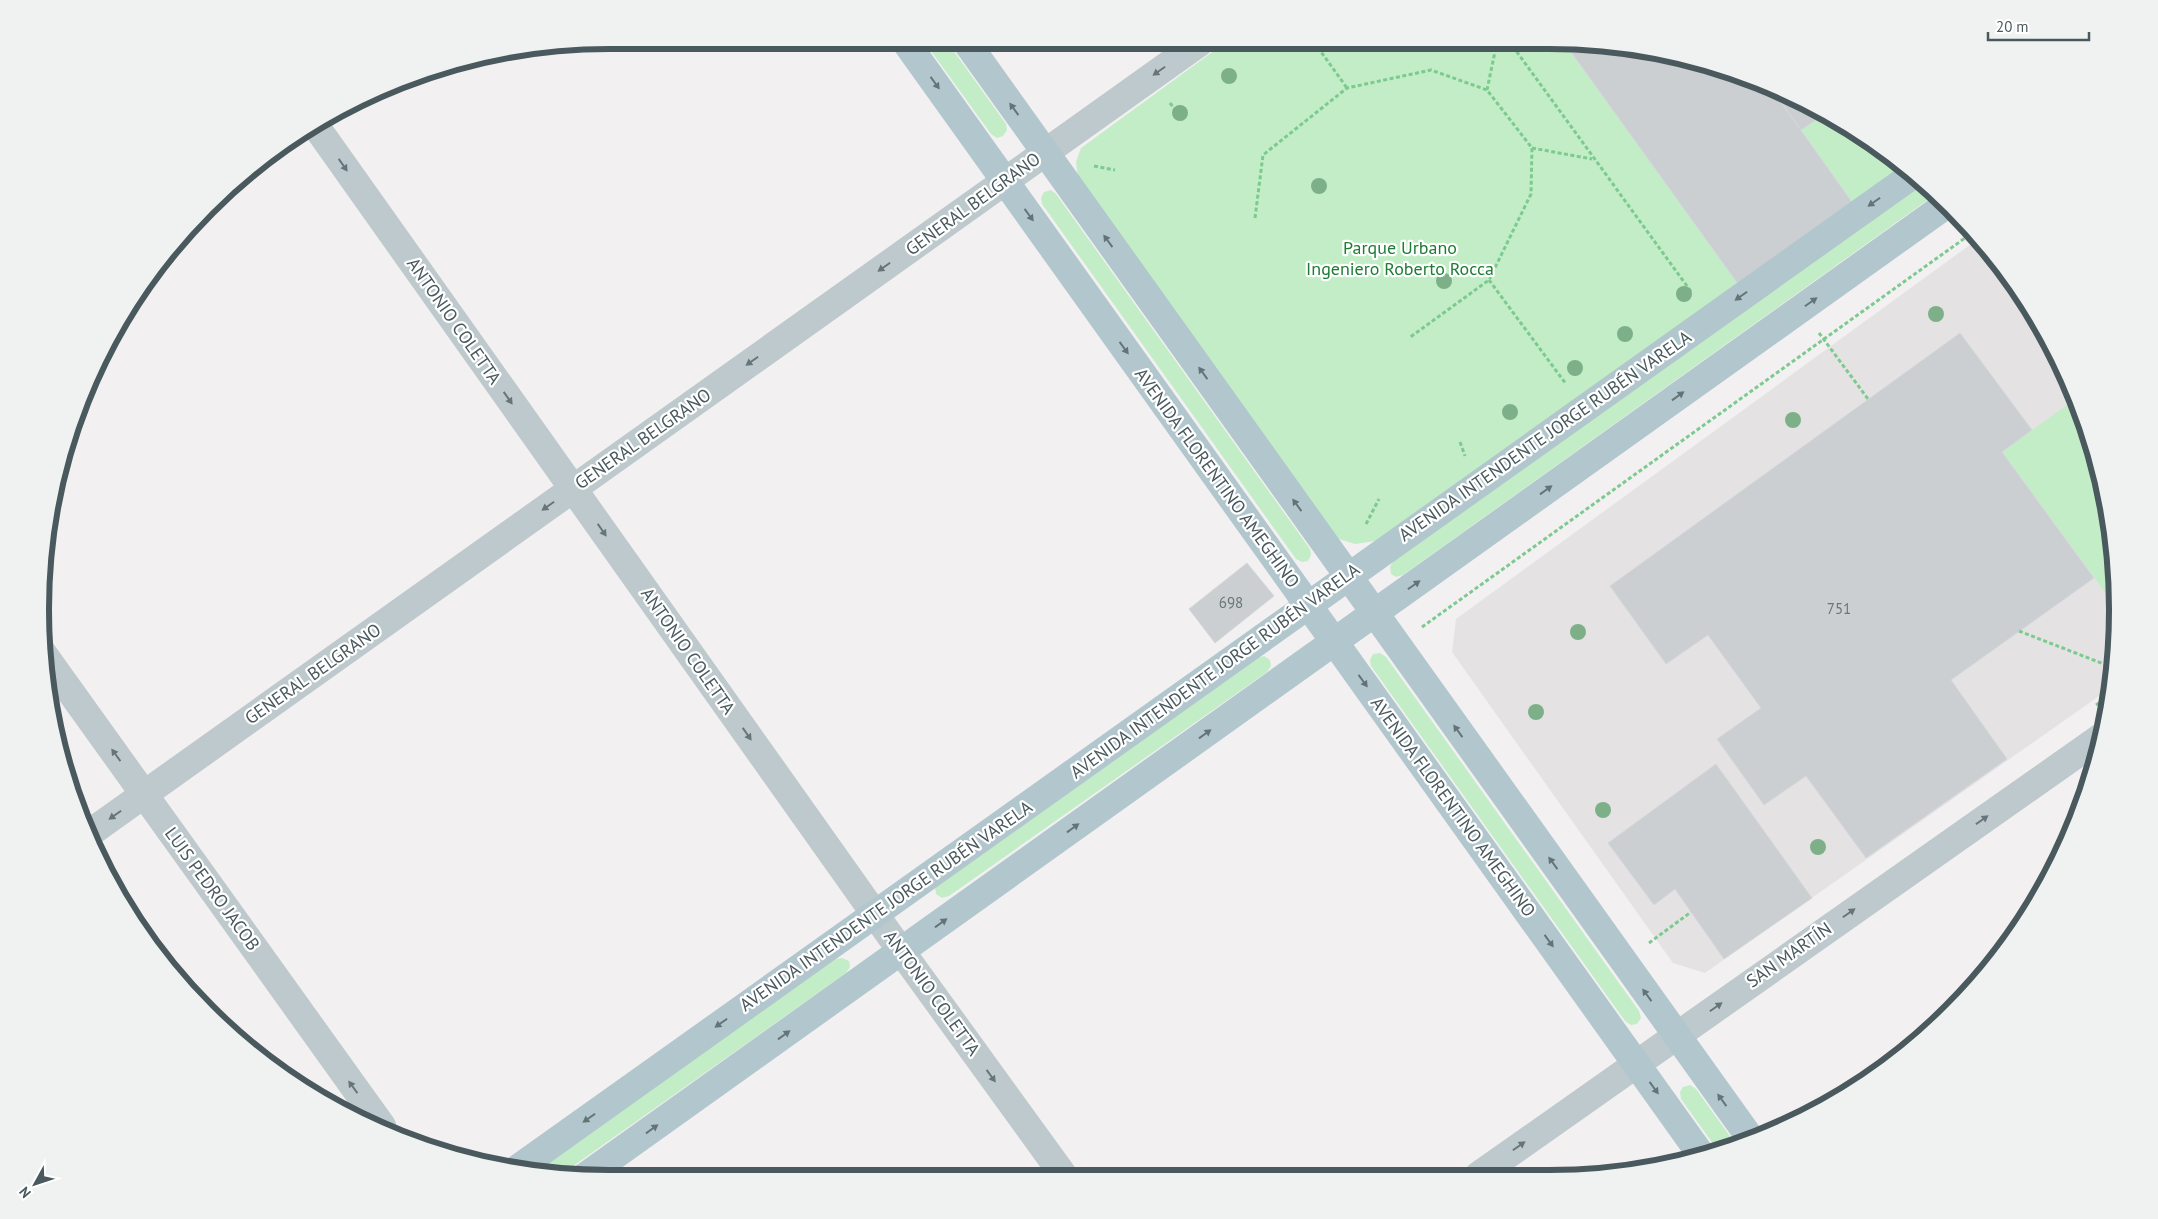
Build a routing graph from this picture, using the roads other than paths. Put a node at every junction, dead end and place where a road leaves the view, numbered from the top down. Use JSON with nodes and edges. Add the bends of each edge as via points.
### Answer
{"nodes":[{"id":1,"x":910,"y":49,"type":"edge"},
{"id":2,"x":971,"y":49,"type":"edge"},
{"id":3,"x":1191,"y":49,"type":"edge"},
{"id":4,"x":319,"y":130,"type":"edge"},
{"id":5,"x":1045,"y":152,"type":"junction"},
{"id":6,"x":1907,"y":179,"type":"edge"},
{"id":7,"x":1005,"y":181,"type":"junction"},
{"id":8,"x":1941,"y":209,"type":"edge"},
{"id":9,"x":572,"y":489,"type":"junction"},
{"id":10,"x":1348,"y":576,"type":"junction"},
{"id":11,"x":1308,"y":605,"type":"junction"},
{"id":12,"x":1374,"y":613,"type":"junction"},
{"id":13,"x":1334,"y":642,"type":"junction"},
{"id":14,"x":52,"y":666,"type":"edge"},
{"id":15,"x":2093,"y":743,"type":"edge"},
{"id":16,"x":144,"y":794,"type":"junction"},
{"id":17,"x":94,"y":830,"type":"edge"},
{"id":18,"x":875,"y":914,"type":"junction"},
{"id":19,"x":901,"y":951,"type":"junction"},
{"id":20,"x":1676,"y":1035,"type":"junction"},
{"id":21,"x":1636,"y":1063,"type":"junction"},
{"id":22,"x":378,"y":1120,"type":"edge"},
{"id":23,"x":1747,"y":1134,"type":"edge"},
{"id":24,"x":1698,"y":1150,"type":"edge"},
{"id":25,"x":525,"y":1163,"type":"edge"},
{"id":26,"x":595,"y":1170,"type":"edge"},
{"id":27,"x":1060,"y":1170,"type":"edge"},
{"id":28,"x":1486,"y":1170,"type":"edge"}],
"edges":[{"from":1,"to":7,"type":"main road","name":"AVENIDA FLORENTINO AMEGHINO","one_way":true},
{"from":5,"to":2,"type":"main road","one_way":true},
{"from":3,"to":5,"type":"street","name":"GENERAL BELGRANO","one_way":true},
{"from":4,"to":9,"type":"street","name":"ANTONIO COLETTA","one_way":true},
{"from":5,"to":7,"type":"street","name":"GENERAL BELGRANO"},
{"from":10,"to":5,"type":"main road","one_way":true},
{"from":6,"to":10,"type":"main road","name":"AVENIDA INTENDENTE JORGE RUBÉN VARELA","one_way":true},
{"from":7,"to":9,"type":"street","name":"GENERAL BELGRANO","one_way":true},
{"from":7,"to":11,"type":"main road","name":"AVENIDA FLORENTINO AMEGHINO","one_way":true},
{"from":12,"to":8,"type":"main road","one_way":true},
{"from":9,"to":16,"type":"street","name":"GENERAL BELGRANO","one_way":true},
{"from":9,"to":18,"type":"street","name":"ANTONIO COLETTA","one_way":true},
{"from":10,"to":11,"type":"main road","name":"AVENIDA INTENDENTE JORGE RUBÉN VARELA"},
{"from":10,"to":12,"type":"main road"},
{"from":11,"to":13,"type":"main road","name":"AVENIDA FLORENTINO AMEGHINO"},
{"from":11,"to":18,"type":"main road","name":"AVENIDA INTENDENTE JORGE RUBÉN VARELA"},
{"from":12,"to":13,"type":"main road"},
{"from":20,"to":12,"type":"main road","one_way":true},
{"from":19,"to":13,"type":"main road","one_way":true},
{"from":13,"to":21,"type":"main road","name":"AVENIDA FLORENTINO AMEGHINO","one_way":true},
{"from":16,"to":14,"type":"street","name":"LUIS PEDRO JACOB","one_way":true},
{"from":20,"to":15,"type":"street","name":"SAN MARTÍN","one_way":true},
{"from":16,"to":17,"type":"street","name":"GENERAL BELGRANO","one_way":true},
{"from":22,"to":16,"type":"street","name":"LUIS PEDRO JACOB","one_way":true},
{"from":18,"to":19,"type":"street","name":"ANTONIO COLETTA"},
{"from":18,"to":25,"type":"main road","name":"AVENIDA INTENDENTE JORGE RUBÉN VARELA","one_way":true},
{"from":26,"to":19,"type":"main road","one_way":true},
{"from":19,"to":27,"type":"street","name":"ANTONIO COLETTA","one_way":true},
{"from":20,"to":21,"type":"street","name":"SAN MARTÍN"},
{"from":23,"to":20,"type":"main road","one_way":true},
{"from":21,"to":24,"type":"main road","name":"AVENIDA FLORENTINO AMEGHINO","one_way":true},
{"from":28,"to":21,"type":"street","name":"SAN MARTÍN","one_way":true}]}
